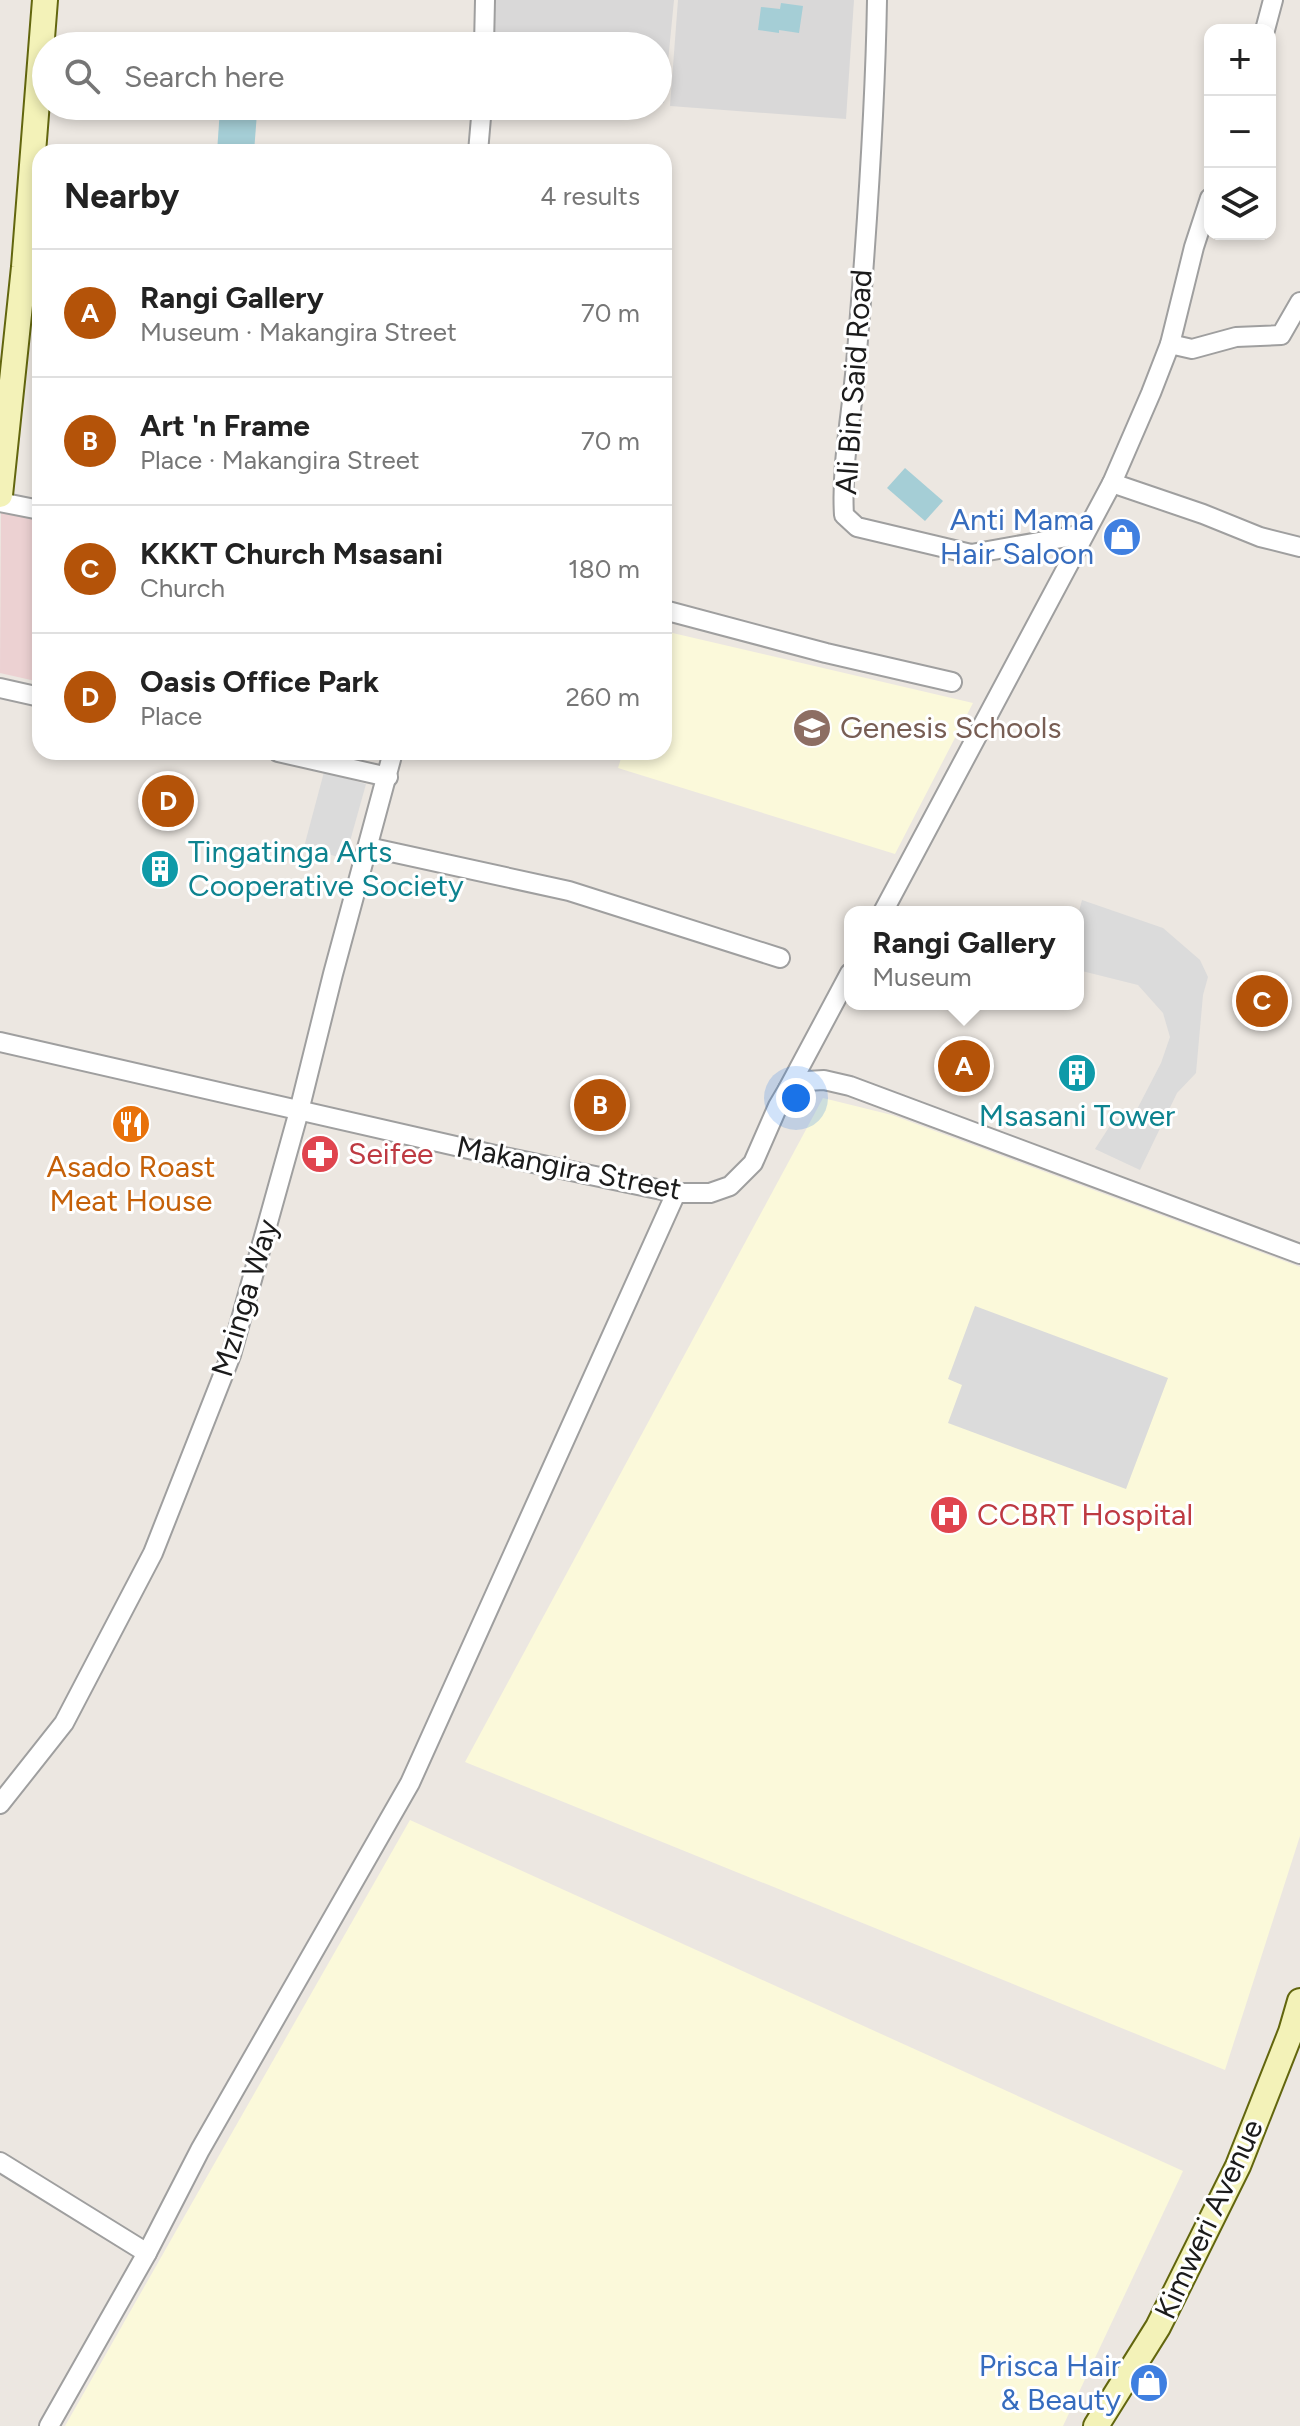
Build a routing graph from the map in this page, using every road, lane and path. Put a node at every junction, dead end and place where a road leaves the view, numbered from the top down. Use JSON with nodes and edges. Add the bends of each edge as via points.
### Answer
{"nodes":[{"id":1,"x":45,"y":0,"type":"edge"},
{"id":2,"x":485,"y":0,"type":"edge"},
{"id":3,"x":877,"y":0,"type":"edge"},
{"id":4,"x":1273,"y":0,"type":"edge"},
{"id":5,"x":1267,"y":24,"type":"edge"},
{"id":6,"x":42,"y":32,"type":"edge"},
{"id":7,"x":484,"y":32,"type":"edge"},
{"id":8,"x":36,"y":120,"type":"edge"},
{"id":9,"x":481,"y":120,"type":"edge"},
{"id":10,"x":34,"y":144,"type":"edge"},
{"id":11,"x":479,"y":144,"type":"edge"},
{"id":12,"x":32,"y":165,"type":"edge"},
{"id":13,"x":1204,"y":216,"type":"edge"},
{"id":14,"x":1300,"y":302,"type":"edge"},
{"id":15,"x":1170,"y":344,"type":"junction"},
{"id":16,"x":1112,"y":483,"type":"junction"},
{"id":17,"x":0,"y":495,"type":"edge"},
{"id":18,"x":0,"y":502,"type":"edge"},
{"id":19,"x":32,"y":508,"type":"edge"},
{"id":20,"x":1084,"y":534,"type":"junction"},
{"id":21,"x":1300,"y":547,"type":"edge"},
{"id":22,"x":672,"y":612,"type":"edge"},
{"id":23,"x":952,"y":682,"type":"dead end"},
{"id":24,"x":0,"y":688,"type":"edge"},
{"id":25,"x":32,"y":695,"type":"edge"},
{"id":26,"x":313,"y":760,"type":"edge"},
{"id":27,"x":391,"y":760,"type":"edge"},
{"id":28,"x":388,"y":777,"type":"junction"},
{"id":29,"x":368,"y":847,"type":"junction"},
{"id":30,"x":886,"y":906,"type":"edge"},
{"id":31,"x":780,"y":958,"type":"dead end"},
{"id":32,"x":844,"y":984,"type":"edge"},
{"id":33,"x":0,"y":1042,"type":"edge"},
{"id":34,"x":788,"y":1089,"type":"junction"},
{"id":35,"x":299,"y":1111,"type":"junction"},
{"id":36,"x":676,"y":1193,"type":"junction"},
{"id":37,"x":1300,"y":1254,"type":"edge"},
{"id":38,"x":0,"y":1804,"type":"edge"},
{"id":39,"x":1300,"y":2001,"type":"edge"},
{"id":40,"x":0,"y":2162,"type":"edge"},
{"id":41,"x":147,"y":2253,"type":"junction"},
{"id":42,"x":49,"y":2426,"type":"edge"},
{"id":43,"x":1096,"y":2426,"type":"edge"}],
"edges":[{"from":1,"to":6,"type":"street"},
{"from":2,"to":7,"type":"street"},
{"from":3,"to":20,"type":"street","name":"Ali Bin Said Road","via":[[844,515],[857,527],[971,554]]},
{"from":4,"to":5,"type":"street"},
{"from":8,"to":10,"type":"street"},
{"from":9,"to":11,"type":"street"},
{"from":12,"to":17,"type":"street"},
{"from":13,"to":15,"type":"street"},
{"from":14,"to":15,"type":"street","via":[[1281,335],[1236,337],[1192,349]]},
{"from":15,"to":16,"type":"street"},
{"from":16,"to":20,"type":"street"},
{"from":16,"to":21,"type":"street"},
{"from":18,"to":19,"type":"street"},
{"from":20,"to":30,"type":"street"},
{"from":22,"to":23,"type":"street"},
{"from":24,"to":25,"type":"street"},
{"from":26,"to":28,"type":"street"},
{"from":27,"to":28,"type":"street","name":"Mzinga Way"},
{"from":28,"to":29,"type":"street","name":"Mzinga Way"},
{"from":29,"to":31,"type":"street","via":[[569,891]]},
{"from":29,"to":35,"type":"street","name":"Mzinga Way"},
{"from":32,"to":34,"type":"street"},
{"from":33,"to":35,"type":"street","name":"Makangira Street"},
{"from":34,"to":36,"type":"street","name":"Makangira Street","via":[[753,1163],[730,1186],[710,1193]]},
{"from":34,"to":37,"type":"street","via":[[824,1080],[850,1086]]},
{"from":35,"to":36,"type":"street","name":"Makangira Street"},
{"from":35,"to":38,"type":"street","name":"Mzinga Way","via":[[231,1355],[153,1553],[64,1723]]},
{"from":36,"to":41,"type":"street","via":[[410,1783],[200,2150]]},
{"from":39,"to":43,"type":"street","name":"Kimweri Avenue","via":[[1238,2166],[1158,2327]]},
{"from":40,"to":41,"type":"street"},
{"from":41,"to":42,"type":"street"}]}
